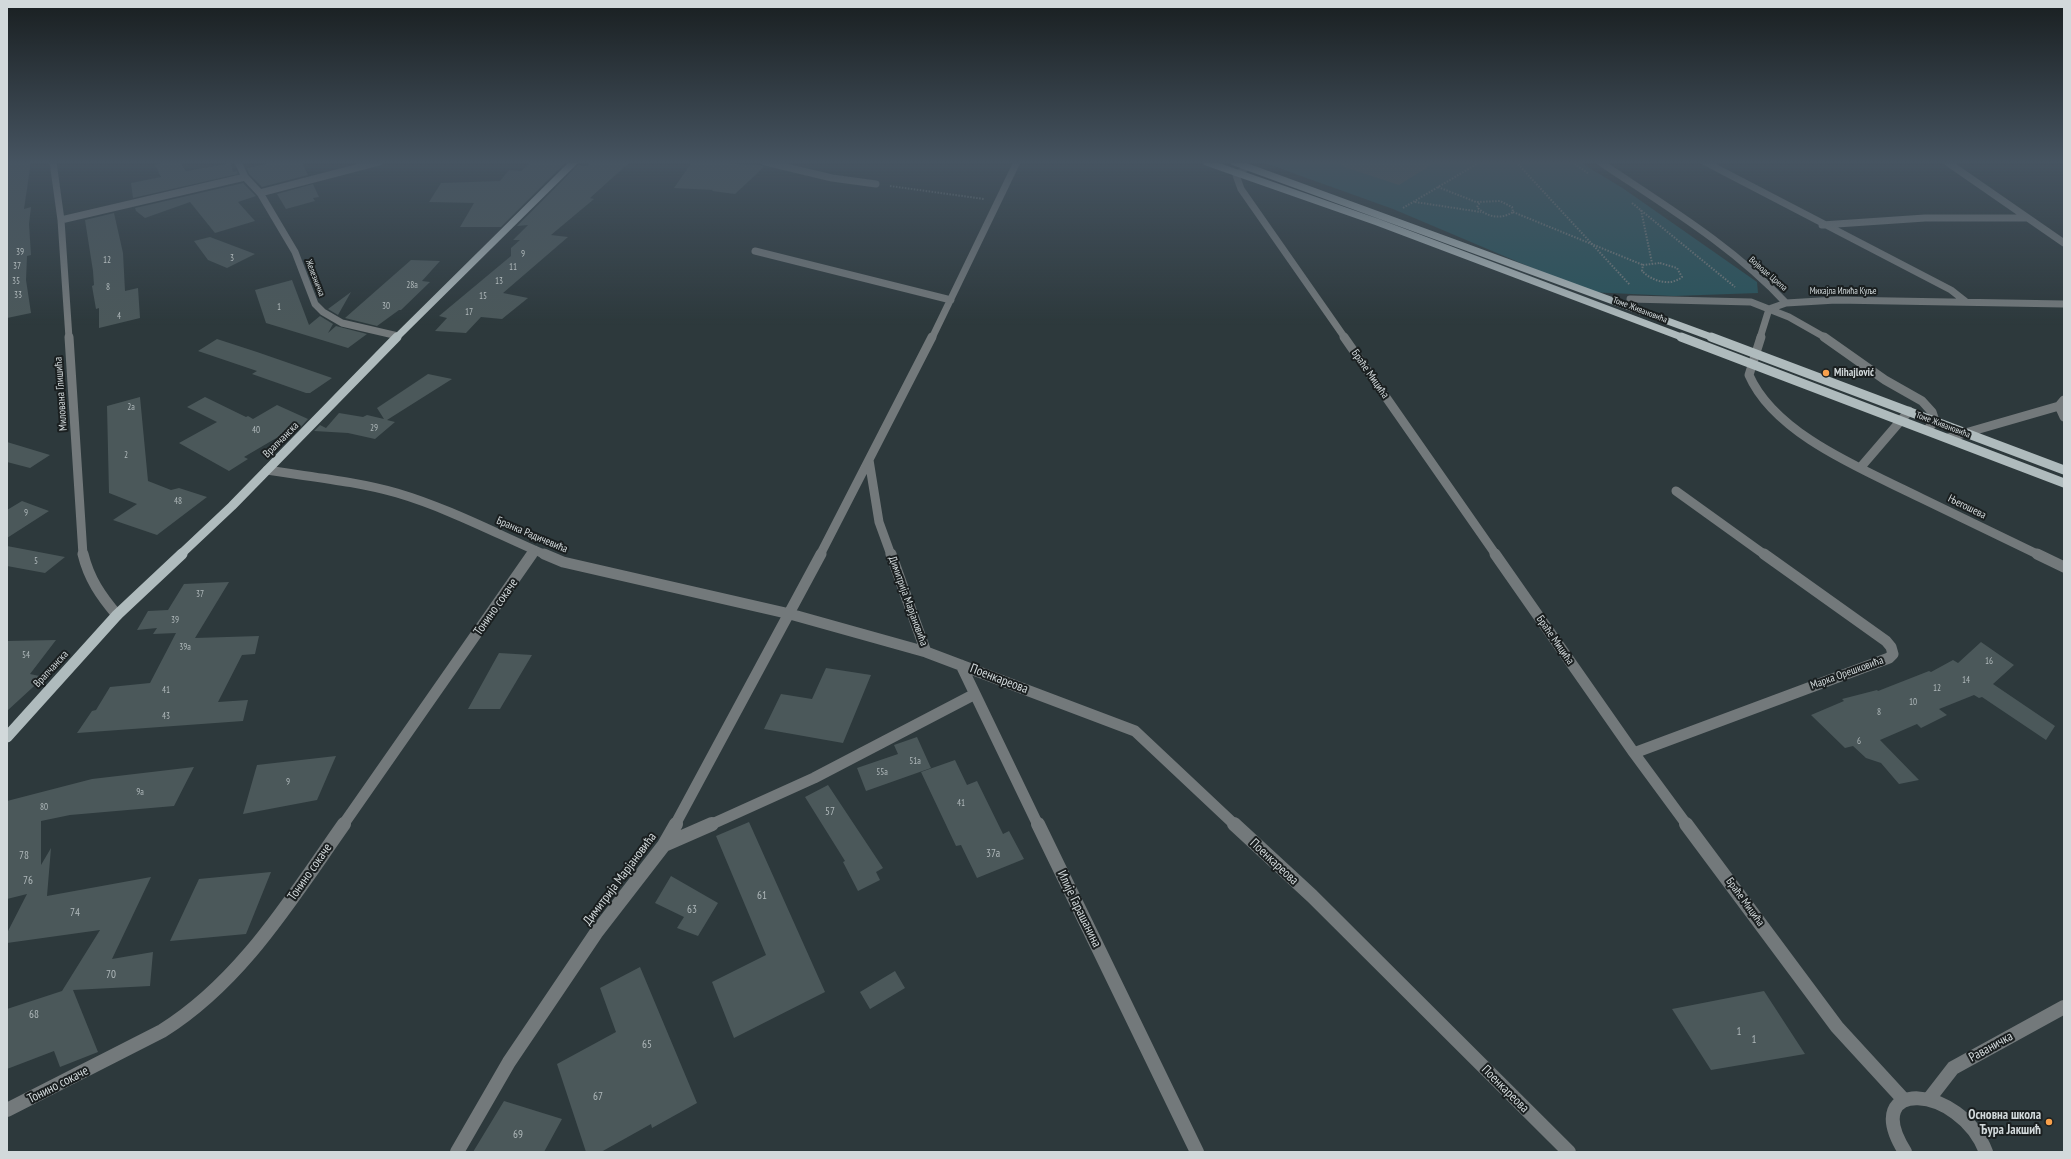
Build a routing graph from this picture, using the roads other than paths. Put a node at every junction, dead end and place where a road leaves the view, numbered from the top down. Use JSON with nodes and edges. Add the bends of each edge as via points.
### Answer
{"nodes":[{"id":1,"x":60,"y":216,"type":"edge"},
{"id":2,"x":78,"y":216,"type":"edge"},
{"id":3,"x":274,"y":216,"type":"edge"},
{"id":4,"x":518,"y":216,"type":"edge"},
{"id":5,"x":990,"y":216,"type":"edge"},
{"id":6,"x":1260,"y":216,"type":"edge"},
{"id":7,"x":1360,"y":216,"type":"edge"},
{"id":8,"x":1381,"y":216,"type":"edge"},
{"id":9,"x":1682,"y":216,"type":"edge"},
{"id":10,"x":1805,"y":216,"type":"edge"},
{"id":11,"x":2025,"y":216,"type":"edge"},
{"id":12,"x":2028,"y":218,"type":"junction"},
{"id":13,"x":61,"y":220,"type":"junction"},
{"id":14,"x":1822,"y":225,"type":"junction"},
{"id":15,"x":2064,"y":243,"type":"edge"},
{"id":16,"x":755,"y":252,"type":"dead end"},
{"id":17,"x":1630,"y":299,"type":"dead end"},
{"id":18,"x":951,"y":300,"type":"junction"},
{"id":19,"x":1964,"y":301,"type":"junction"},
{"id":20,"x":1786,"y":303,"type":"junction"},
{"id":21,"x":2064,"y":304,"type":"edge"},
{"id":22,"x":1769,"y":309,"type":"junction"},
{"id":23,"x":398,"y":336,"type":"junction"},
{"id":24,"x":1756,"y":353,"type":"junction"},
{"id":25,"x":1752,"y":362,"type":"junction"},
{"id":26,"x":2062,"y":403,"type":"edge"},
{"id":27,"x":1909,"y":411,"type":"junction"},
{"id":28,"x":2064,"y":417,"type":"edge"},
{"id":29,"x":1901,"y":420,"type":"junction"},
{"id":30,"x":1935,"y":421,"type":"junction"},
{"id":31,"x":1927,"y":430,"type":"junction"},
{"id":32,"x":1970,"y":433,"type":"junction"},
{"id":33,"x":1948,"y":438,"type":"junction"},
{"id":34,"x":869,"y":460,"type":"junction"},
{"id":35,"x":1860,"y":468,"type":"junction"},
{"id":36,"x":267,"y":470,"type":"junction"},
{"id":37,"x":2064,"y":470,"type":"edge"},
{"id":38,"x":2064,"y":483,"type":"edge"},
{"id":39,"x":1676,"y":491,"type":"dead end"},
{"id":40,"x":535,"y":550,"type":"junction"},
{"id":41,"x":2064,"y":567,"type":"edge"},
{"id":42,"x":790,"y":614,"type":"junction"},
{"id":43,"x":117,"y":615,"type":"junction"},
{"id":44,"x":926,"y":652,"type":"junction"},
{"id":45,"x":961,"y":665,"type":"junction"},
{"id":46,"x":975,"y":694,"type":"junction"},
{"id":47,"x":7,"y":737,"type":"edge"},
{"id":48,"x":1634,"y":753,"type":"junction"},
{"id":49,"x":664,"y":845,"type":"junction"},
{"id":50,"x":2064,"y":1007,"type":"edge"},
{"id":51,"x":1929,"y":1099,"type":"junction"},
{"id":52,"x":1904,"y":1100,"type":"junction"},
{"id":53,"x":7,"y":1110,"type":"edge"},
{"id":54,"x":457,"y":1152,"type":"edge"},
{"id":55,"x":1197,"y":1152,"type":"edge"},
{"id":56,"x":1570,"y":1152,"type":"edge"},
{"id":57,"x":1905,"y":1152,"type":"edge"},
{"id":58,"x":1986,"y":1152,"type":"edge"}],
"edges":[{"from":1,"to":13,"type":"street","name":"Милована Глишића"},
{"from":2,"to":13,"type":"street"},
{"from":3,"to":23,"type":"street","name":"Железничка","via":[[295,252],[320,311],[342,323]]},
{"from":4,"to":23,"type":"main road","name":"Врапчанска"},
{"from":5,"to":18,"type":"street","name":"Димитрија Марјановића"},
{"from":6,"to":48,"type":"street","name":"Браће Мицића"},
{"from":7,"to":25,"type":"main road","name":"Томе Живановића"},
{"from":8,"to":24,"type":"main road","name":"Томе Живановића"},
{"from":9,"to":20,"type":"street","name":"Војводе Црепа","via":[[1701,229]]},
{"from":10,"to":14,"type":"street"},
{"from":11,"to":12,"type":"street"},
{"from":12,"to":14,"type":"street","via":[[1864,220]]},
{"from":12,"to":15,"type":"street"},
{"from":13,"to":43,"type":"street","name":"Милована Глишића","via":[[83,553],[86,570],[98,595]]},
{"from":14,"to":19,"type":"street","via":[[1951,290]]},
{"from":16,"to":18,"type":"street"},
{"from":17,"to":22,"type":"street","via":[[1751,302]]},
{"from":18,"to":34,"type":"street","name":"Димитрија Марјановића"},
{"from":19,"to":20,"type":"street","name":"Михајла Илића Куље","via":[[1836,300]]},
{"from":19,"to":21,"type":"street","name":"Михајла Илића Куље"},
{"from":20,"to":22,"type":"street","name":"Михајла Илића Куље"},
{"from":22,"to":24,"type":"street"},
{"from":22,"to":30,"type":"street","via":[[1822,335],[1885,380],[1922,401],[1932,412]]},
{"from":23,"to":36,"type":"main road","name":"Врапчанска"},
{"from":24,"to":25,"type":"street","name":"Његошева"},
{"from":24,"to":27,"type":"main road","name":"Томе Живановића"},
{"from":25,"to":29,"type":"main road","name":"Томе Живановића"},
{"from":25,"to":35,"type":"street","name":"Његошева","via":[[1749,375],[1752,385],[1767,406],[1788,423]]},
{"from":26,"to":28,"type":"street"},
{"from":26,"to":32,"type":"street"},
{"from":27,"to":29,"type":"street"},
{"from":27,"to":30,"type":"main road","name":"Томе Живановића"},
{"from":29,"to":31,"type":"main road","name":"Томе Живановића"},
{"from":29,"to":35,"type":"street"},
{"from":30,"to":31,"type":"street"},
{"from":30,"to":32,"type":"main road","name":"Томе Живановића"},
{"from":31,"to":33,"type":"main road","name":"Томе Живановића"},
{"from":32,"to":33,"type":"street"},
{"from":32,"to":37,"type":"main road","name":"Томе Живановића"},
{"from":33,"to":38,"type":"main road","name":"Томе Живановића"},
{"from":34,"to":42,"type":"street","name":"Димитрија Марјановића"},
{"from":34,"to":44,"type":"street","name":"Димитрија Марјановића","via":[[880,522]]},
{"from":35,"to":41,"type":"street","name":"Његошева"},
{"from":36,"to":40,"type":"street","name":"Бранка Радичевића","via":[[351,483],[414,499]]},
{"from":36,"to":43,"type":"main road","name":"Врапчанска"},
{"from":39,"to":48,"type":"street","name":"Марка Орешковића","via":[[1886,641],[1893,654],[1889,658]]},
{"from":40,"to":42,"type":"street","name":"Бранка Радичевића","via":[[563,562]]},
{"from":40,"to":53,"type":"street","name":"Тонино сокаче","via":[[244,961],[202,1000],[162,1031]]},
{"from":42,"to":44,"type":"street","name":"Димитрија Марјановића"},
{"from":42,"to":49,"type":"street","name":"Димитрија Марјановића"},
{"from":43,"to":47,"type":"main road","name":"Врапчанска"},
{"from":44,"to":45,"type":"street","name":"Поенкареова"},
{"from":45,"to":46,"type":"street","name":"Илије Гарашанина"},
{"from":45,"to":56,"type":"street","name":"Поенкареова","via":[[1135,731],[1312,896]]},
{"from":46,"to":49,"type":"street","via":[[814,778]]},
{"from":46,"to":55,"type":"street","name":"Илије Гарашанина"},
{"from":48,"to":52,"type":"street","name":"Браће Мицића","via":[[1837,1027]]},
{"from":49,"to":54,"type":"street","name":"Димитрија Марјановића","via":[[596,933],[510,1062]]},
{"from":50,"to":51,"type":"street","name":"Раваничка","via":[[1953,1068]]},
{"from":51,"to":52,"type":"street"},
{"from":51,"to":58,"type":"street","via":[[1956,1112],[1969,1124],[1979,1136]]},
{"from":52,"to":57,"type":"street","via":[[1896,1107],[1892,1118],[1894,1131]]}]}
